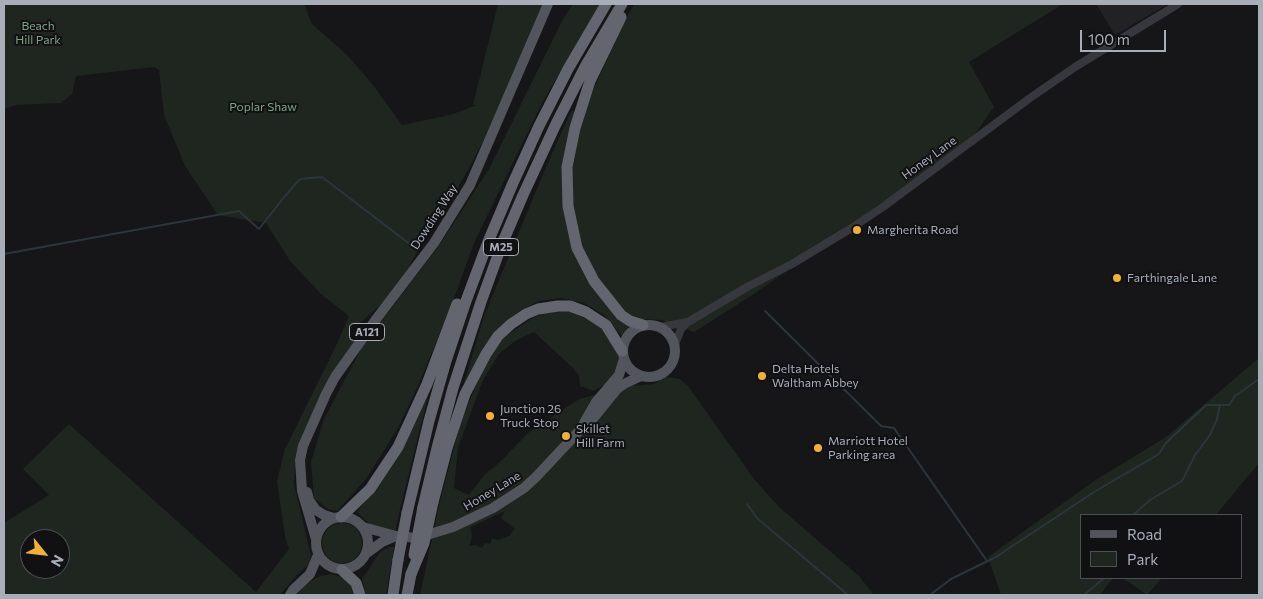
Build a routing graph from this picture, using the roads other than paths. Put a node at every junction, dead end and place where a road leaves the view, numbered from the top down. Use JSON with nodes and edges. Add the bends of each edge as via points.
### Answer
{"nodes":[{"id":1,"x":548,"y":4,"type":"edge"},
{"id":2,"x":606,"y":4,"type":"edge"},
{"id":3,"x":622,"y":4,"type":"edge"},
{"id":4,"x":626,"y":4,"type":"edge"},
{"id":5,"x":1178,"y":4,"type":"edge"},
{"id":6,"x":500,"y":213,"type":"junction"},
{"id":7,"x":688,"y":322,"type":"junction"},
{"id":8,"x":642,"y":325,"type":"junction"},
{"id":9,"x":660,"y":327,"type":"junction"},
{"id":10,"x":674,"y":344,"type":"junction"},
{"id":11,"x":623,"y":355,"type":"junction"},
{"id":12,"x":641,"y":376,"type":"junction"},
{"id":13,"x":312,"y":427,"type":"junction"},
{"id":14,"x":580,"y":430,"type":"junction"},
{"id":15,"x":428,"y":504,"type":"junction"},
{"id":16,"x":337,"y":517,"type":"junction"},
{"id":17,"x":363,"y":527,"type":"junction"},
{"id":18,"x":396,"y":536,"type":"junction"},
{"id":19,"x":316,"y":539,"type":"junction"},
{"id":20,"x":367,"y":553,"type":"junction"},
{"id":21,"x":318,"y":555,"type":"junction"},
{"id":22,"x":339,"y":569,"type":"junction"},
{"id":23,"x":310,"y":574,"type":"junction"},
{"id":24,"x":290,"y":595,"type":"edge"},
{"id":25,"x":360,"y":595,"type":"edge"},
{"id":26,"x":393,"y":595,"type":"edge"},
{"id":27,"x":407,"y":595,"type":"edge"}],
"edges":[{"from":1,"to":13,"type":"main road","name":"Dowding Way","number":"A121","via":[[470,185],[434,243],[340,370]]},
{"from":2,"to":6,"type":"highway","number":"M25","via":[[550,105]]},
{"from":3,"to":15,"type":"highway","number":"M25","via":[[555,126],[502,244],[453,388],[436,448]]},
{"from":4,"to":8,"type":"highway","via":[[581,107],[569,155],[567,193],[573,234],[588,272],[621,315]]},
{"from":5,"to":7,"type":"street","name":"Honey Lane","via":[[1037,93],[884,207],[792,264]]},
{"from":6,"to":16,"type":"highway","number":"M25","via":[[472,262],[427,384],[398,447],[370,489]]},
{"from":6,"to":26,"type":"highway","number":"M25","bridge":true,"via":[[446,361],[407,513]]},
{"from":7,"to":9,"type":"street","name":"Honey Lane"},
{"from":7,"to":10,"type":"street","name":"Honey Lane"},
{"from":8,"to":9,"type":"main road"},
{"from":8,"to":11,"type":"main road","via":[[630,332],[624,341]]},
{"from":9,"to":10,"type":"main road"},
{"from":10,"to":12,"type":"main road","via":[[674,359],[665,372]]},
{"from":11,"to":12,"type":"main road","via":[[629,368]]},
{"from":11,"to":14,"type":"main road","name":"Honey Lane","via":[[619,375],[586,416]]},
{"from":11,"to":15,"type":"highway","number":"M25","via":[[606,324],[570,306],[538,309],[511,324],[493,344],[472,380]]},
{"from":12,"to":14,"type":"main road","name":"Honey Lane","via":[[617,389]]},
{"from":13,"to":16,"type":"main road","name":"Dowding Way","number":"A121","via":[[306,461],[309,500],[324,515]]},
{"from":13,"to":19,"type":"main road","name":"Dowding Way","number":"A121","via":[[303,446],[300,476]]},
{"from":14,"to":18,"type":"main road","name":"Honey Lane","via":[[524,488],[493,508],[433,534],[417,538]]},
{"from":15,"to":27,"type":"highway","number":"M25","bridge":true},
{"from":16,"to":17,"type":"main road","via":[[352,519]]},
{"from":16,"to":19,"type":"main road","via":[[322,525]]},
{"from":17,"to":18,"type":"main road","name":"Honey Lane"},
{"from":17,"to":20,"type":"main road","via":[[368,540]]},
{"from":18,"to":20,"type":"main road"},
{"from":19,"to":21,"type":"main road"},
{"from":20,"to":22,"type":"main road","via":[[358,564]]},
{"from":21,"to":22,"type":"main road","via":[[324,563]]},
{"from":21,"to":23,"type":"main road"},
{"from":22,"to":23,"type":"main road"},
{"from":22,"to":25,"type":"highway","via":[[356,583]]},
{"from":23,"to":24,"type":"main road"}]}
